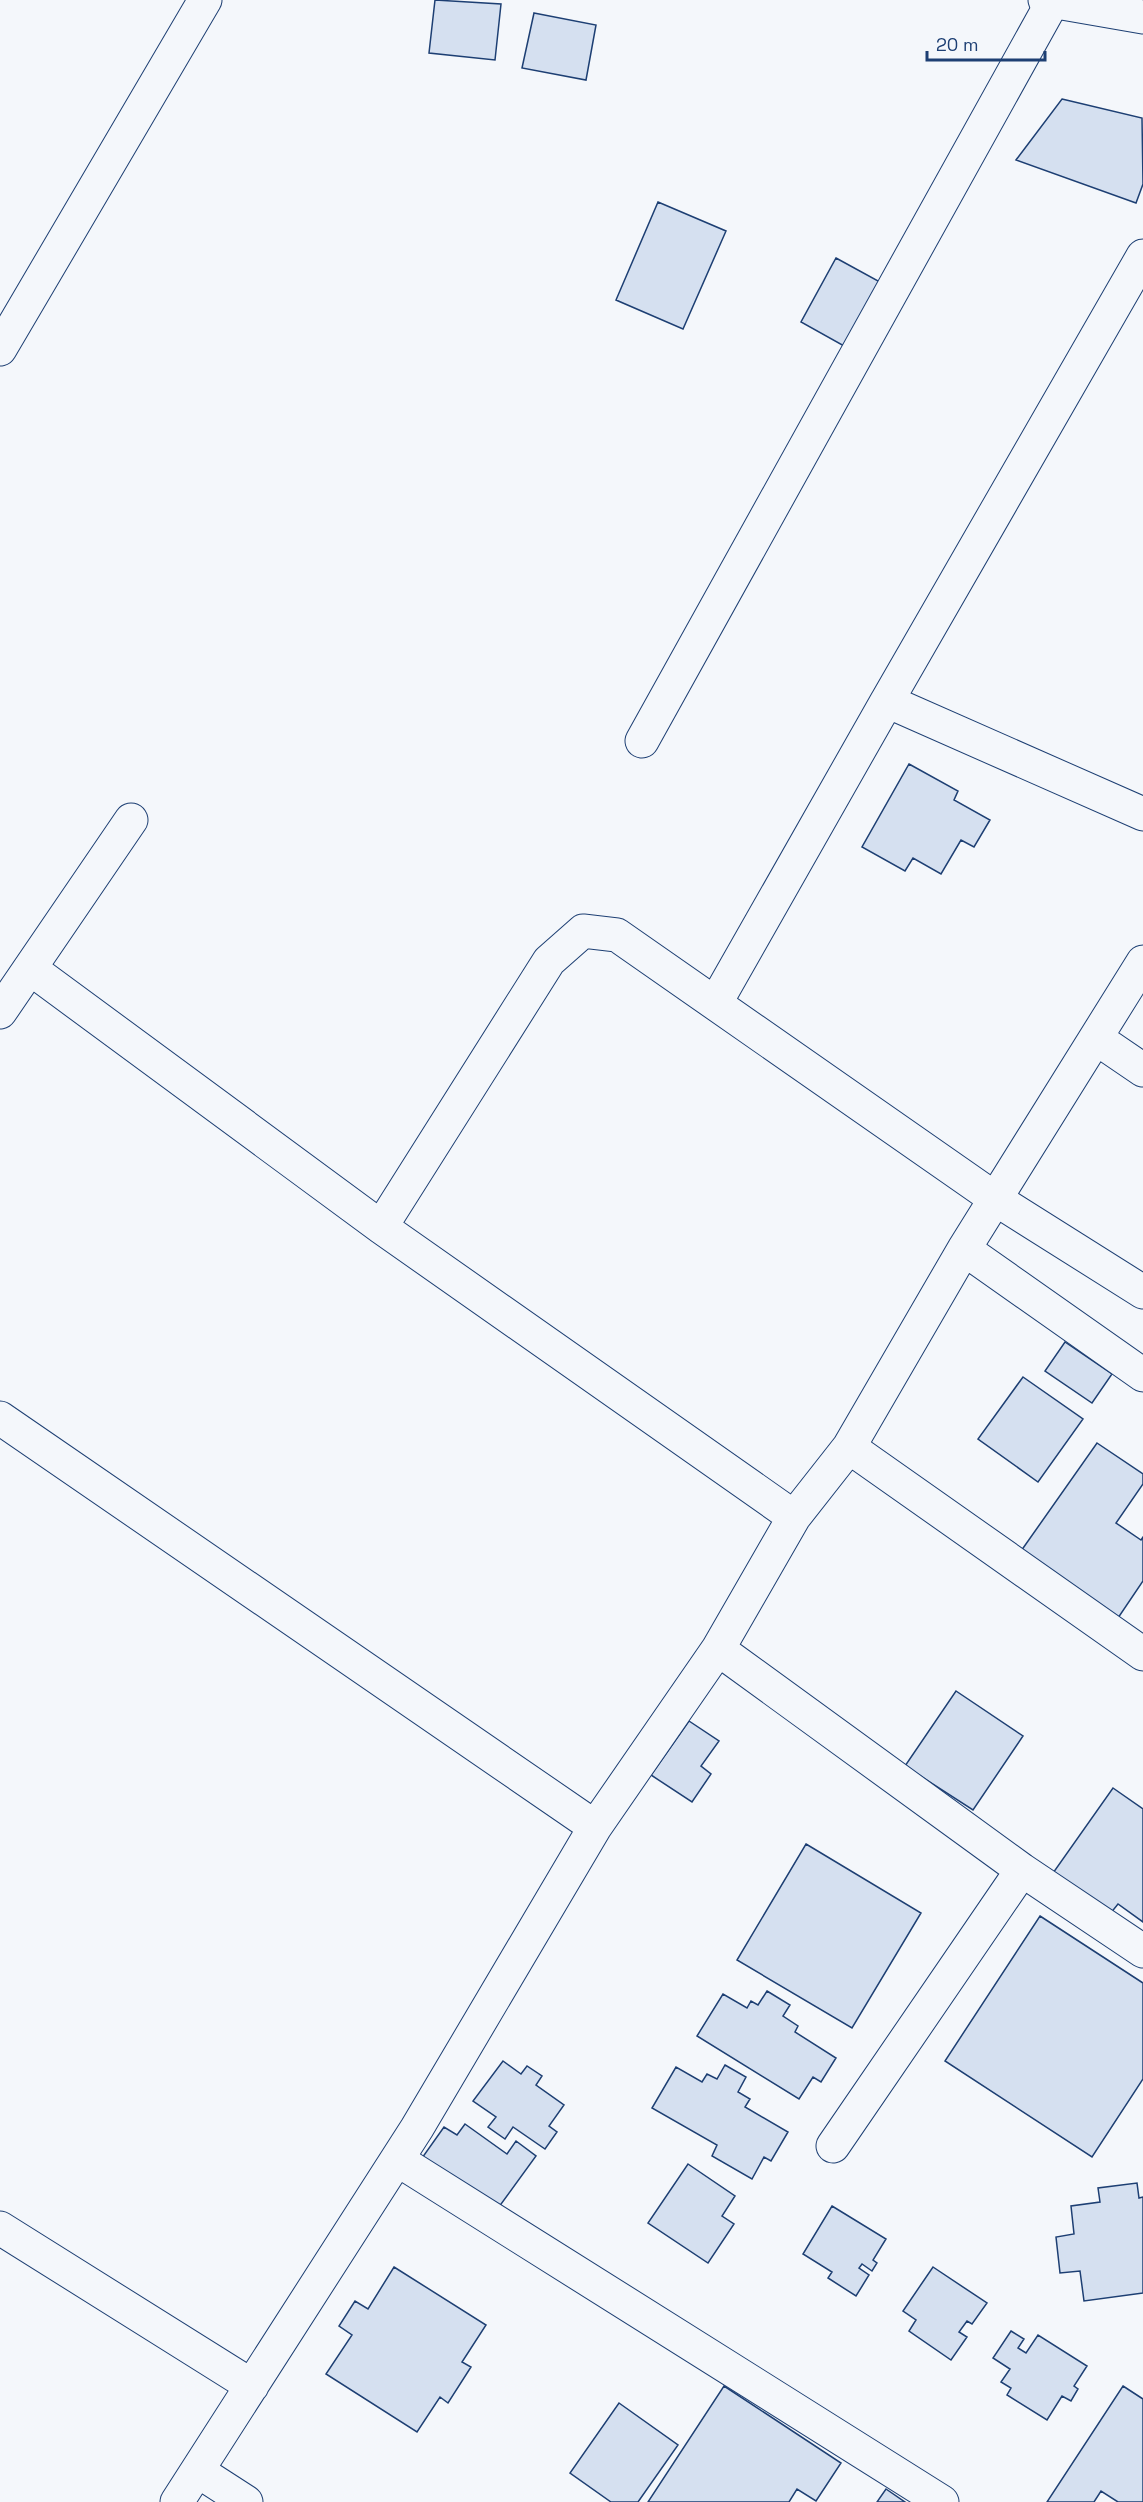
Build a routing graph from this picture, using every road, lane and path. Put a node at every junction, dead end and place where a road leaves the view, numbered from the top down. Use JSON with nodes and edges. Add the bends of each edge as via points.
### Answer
{"nodes":[{"id":1,"x":205,"y":0,"type":"edge"},
{"id":2,"x":1049,"y":1,"type":"edge"},
{"id":3,"x":1143,"y":16,"type":"edge"},
{"id":4,"x":1143,"y":256,"type":"edge"},
{"id":5,"x":0,"y":349,"type":"edge"},
{"id":6,"x":886,"y":701,"type":"junction"},
{"id":7,"x":642,"y":741,"type":"dead end"},
{"id":8,"x":1143,"y":814,"type":"edge"},
{"id":9,"x":132,"y":820,"type":"dead end"},
{"id":10,"x":1143,"y":962,"type":"edge"},
{"id":11,"x":31,"y":969,"type":"junction"},
{"id":12,"x":716,"y":1002,"type":"junction"},
{"id":13,"x":0,"y":1012,"type":"edge"},
{"id":14,"x":1096,"y":1038,"type":"junction"},
{"id":15,"x":1143,"y":1070,"type":"edge"},
{"id":16,"x":997,"y":1200,"type":"junction"},
{"id":17,"x":381,"y":1227,"type":"junction"},
{"id":18,"x":964,"y":1249,"type":"junction"},
{"id":19,"x":1143,"y":1292,"type":"edge"},
{"id":20,"x":1143,"y":1375,"type":"edge"},
{"id":21,"x":0,"y":1418,"type":"edge"},
{"id":22,"x":849,"y":1447,"type":"junction"},
{"id":23,"x":794,"y":1517,"type":"junction"},
{"id":24,"x":718,"y":1649,"type":"junction"},
{"id":25,"x":1143,"y":1654,"type":"edge"},
{"id":26,"x":595,"y":1827,"type":"junction"},
{"id":27,"x":1022,"y":1870,"type":"junction"},
{"id":28,"x":1143,"y":1951,"type":"edge"},
{"id":29,"x":833,"y":2146,"type":"dead end"},
{"id":30,"x":398,"y":2160,"type":"junction"},
{"id":31,"x":0,"y":2228,"type":"edge"},
{"id":32,"x":252,"y":2386,"type":"junction"},
{"id":33,"x":198,"y":2471,"type":"junction"},
{"id":34,"x":177,"y":2502,"type":"edge"},
{"id":35,"x":246,"y":2502,"type":"edge"},
{"id":36,"x":942,"y":2502,"type":"edge"}],
"edges":[{"from":1,"to":5,"type":"street"},
{"from":2,"to":3,"type":"street"},
{"from":2,"to":7,"type":"street"},
{"from":4,"to":6,"type":"street"},
{"from":6,"to":8,"type":"street"},
{"from":6,"to":12,"type":"street"},
{"from":9,"to":11,"type":"street"},
{"from":10,"to":14,"type":"street"},
{"from":11,"to":13,"type":"street"},
{"from":11,"to":17,"type":"street"},
{"from":12,"to":16,"type":"street"},
{"from":12,"to":17,"type":"street","via":[[618,935],[583,931],[549,961]]},
{"from":14,"to":15,"type":"street"},
{"from":14,"to":16,"type":"street"},
{"from":16,"to":18,"type":"street"},
{"from":16,"to":19,"type":"street"},
{"from":17,"to":23,"type":"street"},
{"from":18,"to":20,"type":"street"},
{"from":18,"to":22,"type":"street"},
{"from":21,"to":26,"type":"street"},
{"from":22,"to":23,"type":"street"},
{"from":22,"to":25,"type":"street"},
{"from":23,"to":24,"type":"street"},
{"from":24,"to":26,"type":"street"},
{"from":24,"to":27,"type":"street"},
{"from":26,"to":30,"type":"street"},
{"from":27,"to":28,"type":"street"},
{"from":27,"to":29,"type":"street"},
{"from":30,"to":32,"type":"street"},
{"from":30,"to":36,"type":"street"},
{"from":31,"to":32,"type":"street"},
{"from":32,"to":33,"type":"street"},
{"from":33,"to":34,"type":"street"},
{"from":33,"to":35,"type":"street"}]}
